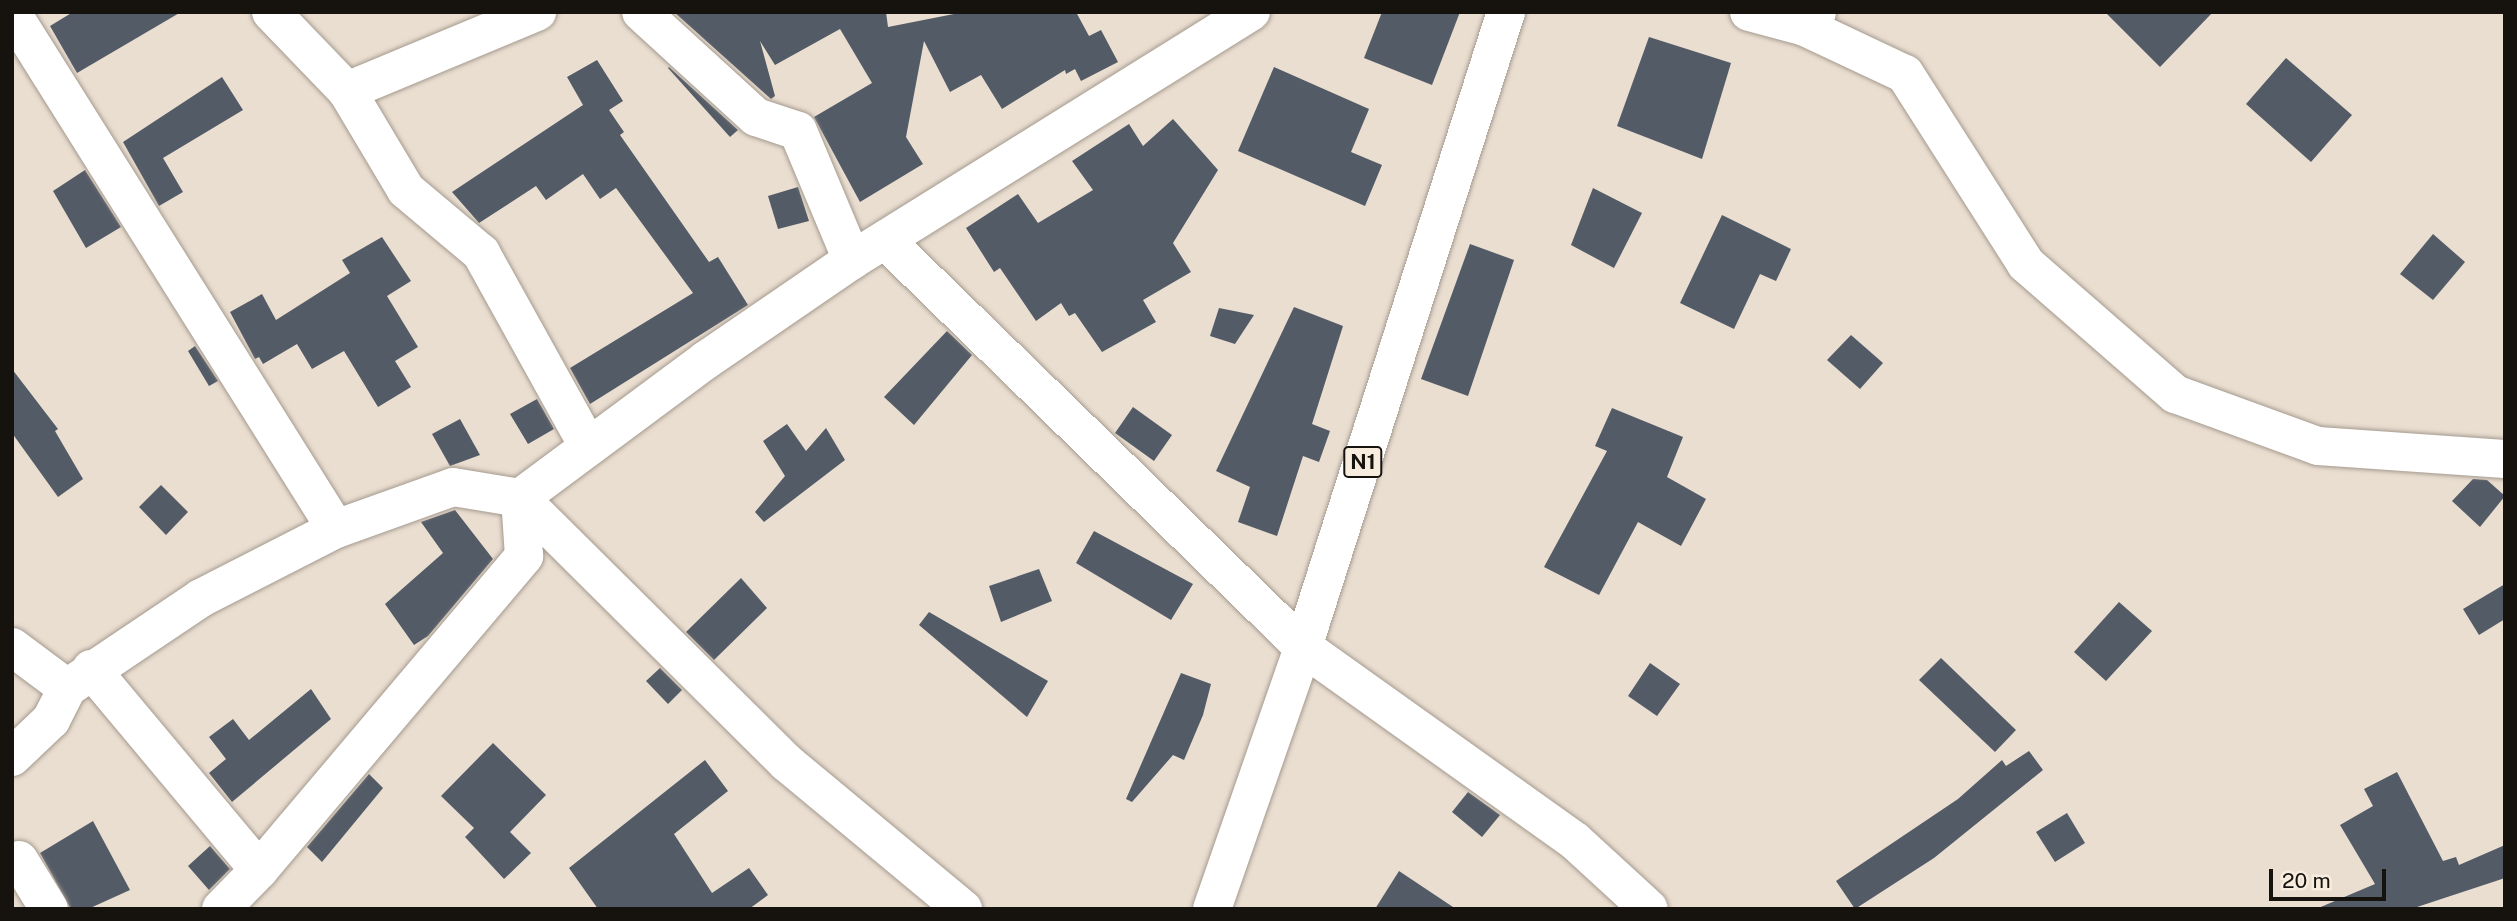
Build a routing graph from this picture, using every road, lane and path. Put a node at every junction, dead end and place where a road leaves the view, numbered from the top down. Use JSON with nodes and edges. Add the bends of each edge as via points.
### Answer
{"nodes":[{"id":1,"x":271,"y":12,"type":"edge"},
{"id":2,"x":537,"y":12,"type":"edge"},
{"id":3,"x":641,"y":12,"type":"edge"},
{"id":4,"x":1251,"y":12,"type":"edge"},
{"id":5,"x":1506,"y":12,"type":"edge"},
{"id":6,"x":1749,"y":12,"type":"edge"},
{"id":7,"x":12,"y":13,"type":"edge"},
{"id":8,"x":1811,"y":20,"type":"edge"},
{"id":9,"x":346,"y":91,"type":"junction"},
{"id":10,"x":885,"y":240,"type":"junction"},
{"id":11,"x":852,"y":260,"type":"junction"},
{"id":12,"x":589,"y":446,"type":"junction"},
{"id":13,"x":2505,"y":459,"type":"edge"},
{"id":14,"x":520,"y":498,"type":"junction"},
{"id":15,"x":336,"y":529,"type":"junction"},
{"id":16,"x":12,"y":646,"type":"edge"},
{"id":17,"x":1303,"y":647,"type":"junction"},
{"id":18,"x":79,"y":678,"type":"junction"},
{"id":19,"x":12,"y":757,"type":"edge"},
{"id":20,"x":14,"y":858,"type":"edge"},
{"id":21,"x":259,"y":870,"type":"junction"},
{"id":22,"x":49,"y":909,"type":"edge"},
{"id":23,"x":221,"y":909,"type":"edge"},
{"id":24,"x":962,"y":909,"type":"edge"},
{"id":25,"x":1212,"y":909,"type":"edge"},
{"id":26,"x":1649,"y":909,"type":"edge"}],
"edges":[{"from":1,"to":9,"type":"street"},
{"from":2,"to":9,"type":"street"},
{"from":3,"to":11,"type":"street","via":[[756,117],[798,131]]},
{"from":4,"to":10,"type":"street"},
{"from":5,"to":17,"type":"street","number":"N1"},
{"from":6,"to":8,"type":"street"},
{"from":7,"to":15,"type":"street"},
{"from":8,"to":13,"type":"street","via":[[1905,74],[2026,264],[2175,394],[2318,446]]},
{"from":9,"to":12,"type":"street","via":[[406,190],[481,253]]},
{"from":10,"to":11,"type":"street"},
{"from":10,"to":17,"type":"street"},
{"from":11,"to":12,"type":"street"},
{"from":12,"to":14,"type":"street"},
{"from":14,"to":15,"type":"street","via":[[453,487]]},
{"from":14,"to":21,"type":"street","via":[[524,556]]},
{"from":14,"to":24,"type":"street","via":[[787,763]]},
{"from":15,"to":18,"type":"street","via":[[201,598]]},
{"from":16,"to":18,"type":"street"},
{"from":17,"to":25,"type":"street","number":"N1"},
{"from":17,"to":26,"type":"street","via":[[1575,841]]},
{"from":18,"to":19,"type":"street","via":[[51,720]]},
{"from":18,"to":21,"type":"street"},
{"from":20,"to":22,"type":"street"},
{"from":21,"to":23,"type":"street"}]}
